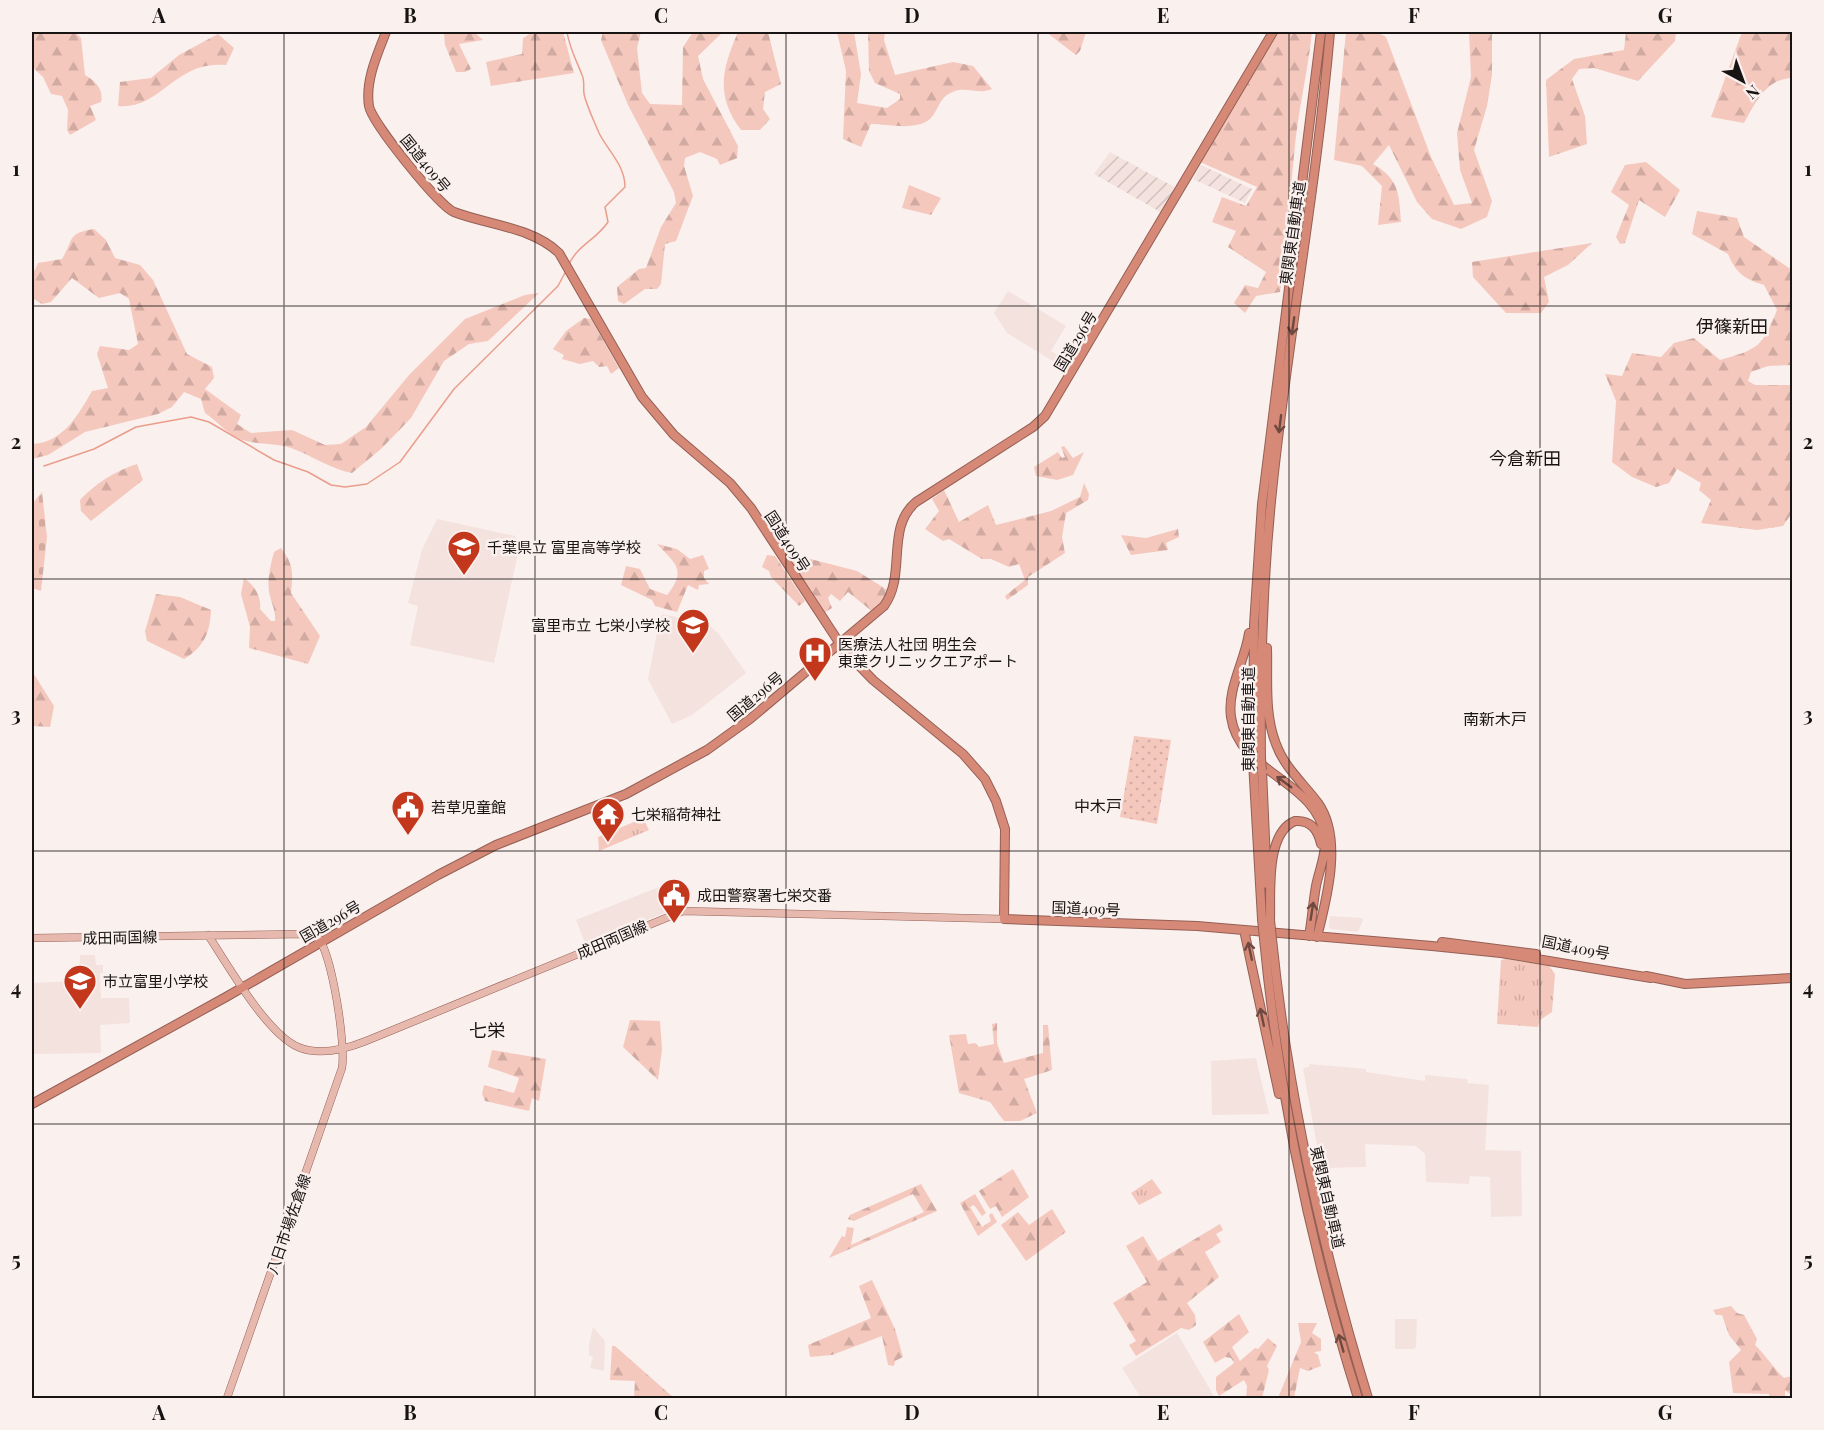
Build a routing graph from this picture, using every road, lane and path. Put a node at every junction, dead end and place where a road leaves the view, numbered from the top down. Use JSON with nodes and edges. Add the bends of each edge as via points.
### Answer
{"nodes":[{"id":1,"x":386,"y":32,"type":"edge"},
{"id":2,"x":1273,"y":32,"type":"edge"},
{"id":3,"x":1321,"y":32,"type":"edge"},
{"id":4,"x":1330,"y":32,"type":"edge"},
{"id":5,"x":1294,"y":287,"type":"junction"},
{"id":6,"x":1283,"y":366,"type":"junction"},
{"id":7,"x":1266,"y":567,"type":"junction"},
{"id":8,"x":1256,"y":577,"type":"junction"},
{"id":9,"x":839,"y":643,"type":"junction"},
{"id":10,"x":1257,"y":761,"type":"junction"},
{"id":11,"x":1323,"y":859,"type":"junction"},
{"id":12,"x":1005,"y":919,"type":"junction"},
{"id":13,"x":1266,"y":920,"type":"junction"},
{"id":14,"x":1244,"y":930,"type":"junction"},
{"id":15,"x":208,"y":935,"type":"junction"},
{"id":16,"x":1313,"y":935,"type":"junction"},
{"id":17,"x":32,"y":938,"type":"edge"},
{"id":18,"x":1268,"y":939,"type":"junction"},
{"id":19,"x":322,"y":942,"type":"junction"},
{"id":20,"x":1792,"y":978,"type":"edge"},
{"id":21,"x":243,"y":987,"type":"junction"},
{"id":22,"x":344,"y":1048,"type":"junction"},
{"id":23,"x":32,"y":1104,"type":"edge"},
{"id":24,"x":1296,"y":1156,"type":"junction"},
{"id":25,"x":227,"y":1398,"type":"edge"},
{"id":26,"x":1358,"y":1398,"type":"edge"},
{"id":27,"x":1368,"y":1398,"type":"edge"}],
"edges":[{"from":1,"to":9,"type":"highway","name":"国道409号","via":[[369,88],[369,107],[380,127],[446,207],[530,235],[559,254],[647,404],[680,441],[747,502]]},
{"from":2,"to":9,"type":"highway","name":"国道296号","via":[[1047,413],[1033,428],[910,507],[901,525],[894,583],[888,600]]},
{"from":3,"to":5,"type":"highway","name":"東関東自動車道"},
{"from":4,"to":5,"type":"highway","name":"東関東自動車道"},
{"from":5,"to":6,"type":"highway","name":"東関東自動車道"},
{"from":6,"to":7,"type":"highway","name":"東関東自動車道","one_way":true},
{"from":6,"to":8,"type":"highway","name":"東関東自動車道"},
{"from":7,"to":10,"type":"highway","name":"東関東自動車道"},
{"from":7,"to":16,"type":"highway","via":[[1268,698],[1273,734],[1284,760],[1323,812],[1332,840]]},
{"from":8,"to":10,"type":"highway","name":"東関東自動車道","bridge":true,"via":[[1253,751]]},
{"from":11,"to":8,"type":"highway","one_way":true,"via":[[1325,837],[1317,816],[1300,794],[1248,752],[1233,726],[1231,698],[1246,650]]},
{"from":9,"to":12,"type":"highway","name":"国道409号","via":[[873,680],[963,754],[985,779],[1005,829]]},
{"from":9,"to":19,"type":"highway","name":"国道296号","via":[[708,750],[626,794],[496,845]]},
{"from":10,"to":13,"type":"highway","name":"東関東自動車道"},
{"from":10,"to":13,"type":"highway","name":"東関東自動車道","bridge":true,"via":[[1262,770]]},
{"from":11,"to":13,"type":"highway","via":[[1319,836],[1311,825],[1295,821],[1282,831],[1274,849]]},
{"from":16,"to":11,"type":"highway","one_way":true},
{"from":12,"to":14,"type":"highway","name":"国道409号"},
{"from":12,"to":22,"type":"main road","name":"成田両国線","via":[[683,911]]},
{"from":13,"to":18,"type":"highway","name":"東関東自動車道","bridge":true},
{"from":14,"to":16,"type":"highway","name":"国道409号"},
{"from":24,"to":14,"type":"highway","one_way":true,"via":[[1285,1123]]},
{"from":15,"to":17,"type":"main road","name":"成田両国線"},
{"from":15,"to":19,"type":"main road","name":"成田両国線","via":[[308,934]]},
{"from":15,"to":21,"type":"main road","name":"成田両国線"},
{"from":16,"to":20,"type":"highway","name":"国道409号","via":[[1499,947],[1685,984]]},
{"from":18,"to":24,"type":"highway","name":"東関東自動車道","via":[[1277,1048]]},
{"from":18,"to":27,"type":"highway","name":"東関東自動車道","via":[[1298,1125],[1335,1288]]},
{"from":19,"to":21,"type":"highway","name":"国道296号"},
{"from":19,"to":22,"type":"main road"},
{"from":21,"to":22,"type":"main road","name":"成田両国線","via":[[288,1041],[310,1050]]},
{"from":21,"to":23,"type":"highway","name":"国道296号"},
{"from":22,"to":25,"type":"main road","name":"八日市場佐倉線","via":[[340,1077]]},
{"from":26,"to":24,"type":"highway","name":"東関東自動車道","one_way":true,"via":[[1327,1290]]}]}
